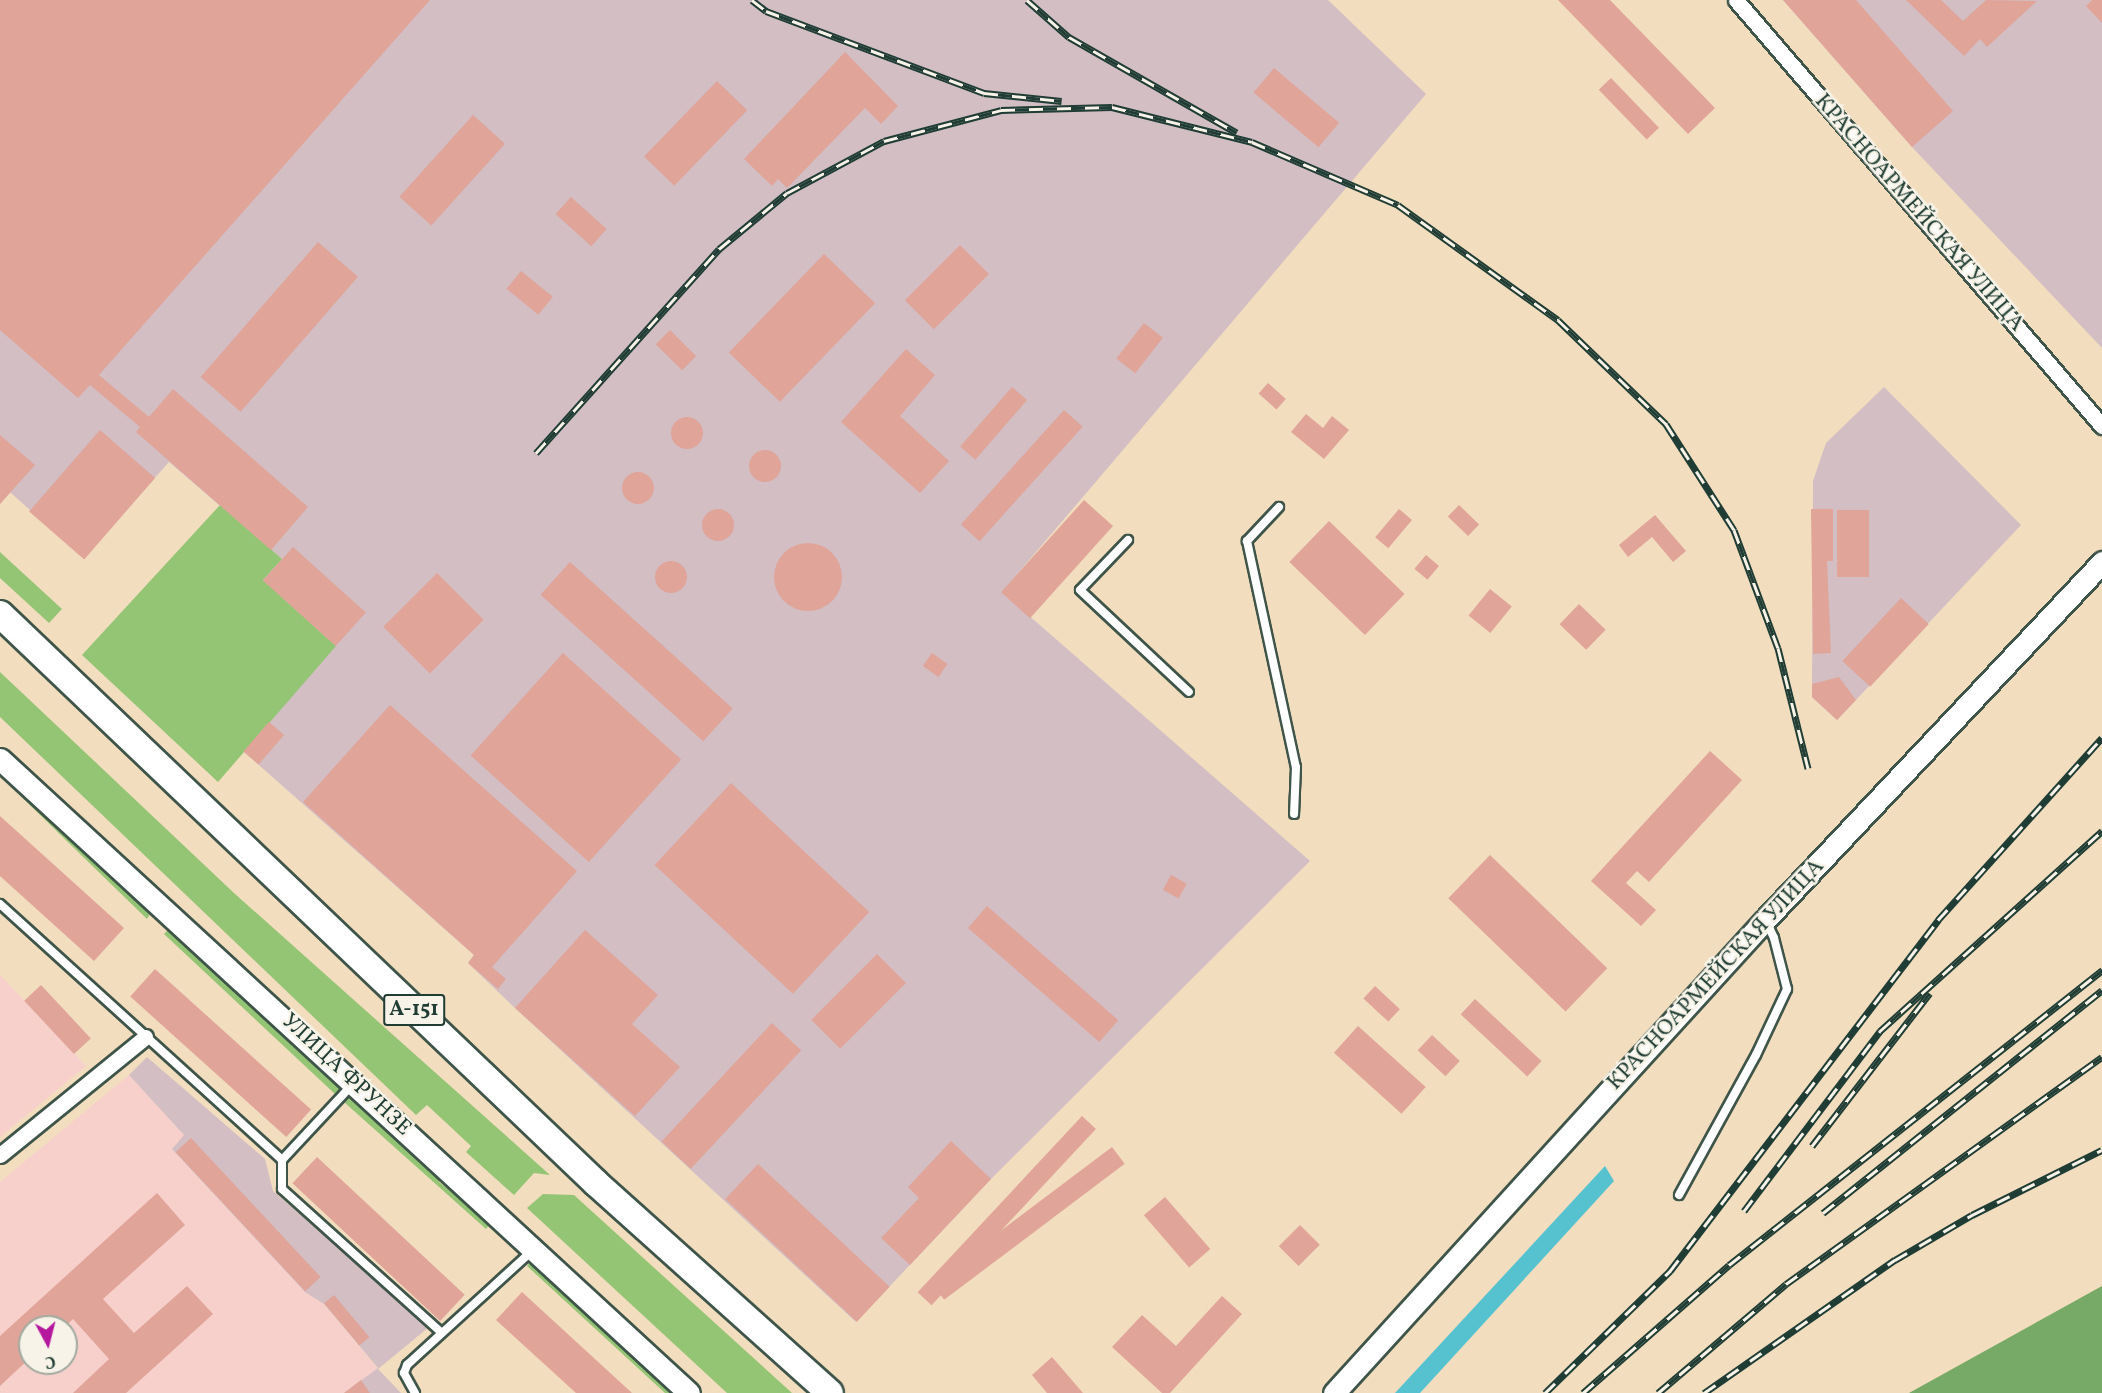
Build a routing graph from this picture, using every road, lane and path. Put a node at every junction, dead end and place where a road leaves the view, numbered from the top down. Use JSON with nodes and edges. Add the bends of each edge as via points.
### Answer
{"nodes":[{"id":1,"x":1737,"y":0,"type":"edge"},
{"id":2,"x":2102,"y":426,"type":"edge"},
{"id":3,"x":1279,"y":507,"type":"dead end"},
{"id":4,"x":1128,"y":540,"type":"dead end"},
{"id":5,"x":2102,"y":562,"type":"edge"},
{"id":6,"x":0,"y":614,"type":"edge"},
{"id":7,"x":1189,"y":692,"type":"dead end"},
{"id":8,"x":0,"y":759,"type":"edge"},
{"id":9,"x":1294,"y":814,"type":"dead end"},
{"id":10,"x":0,"y":904,"type":"edge"},
{"id":11,"x":1765,"y":920,"type":"junction"},
{"id":12,"x":145,"y":1036,"type":"junction"},
{"id":13,"x":355,"y":1083,"type":"junction"},
{"id":14,"x":0,"y":1155,"type":"edge"},
{"id":15,"x":282,"y":1160,"type":"junction"},
{"id":16,"x":1679,"y":1195,"type":"dead end"},
{"id":17,"x":534,"y":1248,"type":"junction"},
{"id":18,"x":442,"y":1333,"type":"junction"},
{"id":19,"x":415,"y":1393,"type":"edge"},
{"id":20,"x":689,"y":1393,"type":"edge"},
{"id":21,"x":830,"y":1393,"type":"edge"},
{"id":22,"x":1334,"y":1393,"type":"edge"}],
"edges":[{"from":1,"to":2,"type":"street","name":"КРАСНОАРМЕЙСКАЯ УЛИЦА"},
{"from":3,"to":9,"type":"lane","via":[[1247,541],[1296,767]]},
{"from":4,"to":7,"type":"lane","via":[[1080,590]]},
{"from":5,"to":11,"type":"main road","name":"КРАСНОАРМЕЙСКАЯ УЛИЦА"},
{"from":6,"to":21,"type":"highway","number":"А-151","via":[[597,1183]]},
{"from":8,"to":13,"type":"main road","name":"УЛИЦА ФРУНЗЕ"},
{"from":10,"to":12,"type":"lane"},
{"from":11,"to":16,"type":"lane","via":[[1774,938],[1787,989],[1756,1055]]},
{"from":11,"to":22,"type":"main road","name":"КРАСНОАРМЕЙСКАЯ УЛИЦА"},
{"from":12,"to":14,"type":"street"},
{"from":12,"to":15,"type":"lane"},
{"from":13,"to":15,"type":"lane"},
{"from":13,"to":17,"type":"main road","name":"УЛИЦА ФРУНЗЕ"},
{"from":15,"to":18,"type":"lane","via":[[282,1189]]},
{"from":17,"to":18,"type":"lane"},
{"from":17,"to":20,"type":"main road","name":"УЛИЦА ФРУНЗЕ"},
{"from":18,"to":19,"type":"lane","via":[[407,1365],[404,1373]]}]}
